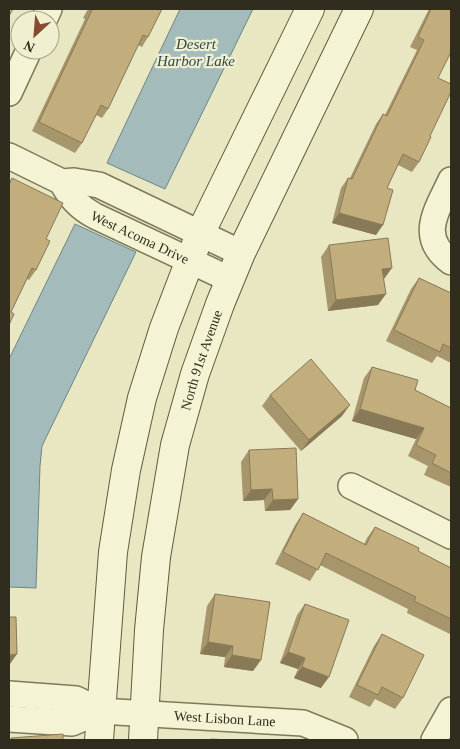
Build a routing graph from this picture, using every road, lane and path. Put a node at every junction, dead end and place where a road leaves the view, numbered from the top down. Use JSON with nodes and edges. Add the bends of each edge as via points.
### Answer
{"nodes":[{"id":1,"x":310,"y":9,"type":"edge"},
{"id":2,"x":359,"y":9,"type":"edge"},
{"id":3,"x":24,"y":60,"type":"edge"},
{"id":4,"x":9,"y":93,"type":"edge"},
{"id":5,"x":9,"y":156,"type":"edge"},
{"id":6,"x":451,"y":180,"type":"edge"},
{"id":7,"x":62,"y":182,"type":"junction"},
{"id":8,"x":124,"y":197,"type":"junction"},
{"id":9,"x":111,"y":224,"type":"junction"},
{"id":10,"x":200,"y":234,"type":"junction"},
{"id":11,"x":240,"y":253,"type":"junction"},
{"id":12,"x":189,"y":260,"type":"junction"},
{"id":13,"x":451,"y":262,"type":"edge"},
{"id":14,"x":229,"y":279,"type":"junction"},
{"id":15,"x":351,"y":486,"type":"dead end"},
{"id":16,"x":451,"y":536,"type":"edge"},
{"id":17,"x":9,"y":694,"type":"edge"},
{"id":18,"x":451,"y":710,"type":"edge"},
{"id":19,"x":100,"y":711,"type":"junction"},
{"id":20,"x":144,"y":713,"type":"junction"},
{"id":21,"x":9,"y":719,"type":"edge"},
{"id":22,"x":303,"y":732,"type":"edge"},
{"id":23,"x":99,"y":740,"type":"edge"},
{"id":24,"x":143,"y":740,"type":"edge"},
{"id":25,"x":345,"y":740,"type":"edge"},
{"id":26,"x":434,"y":740,"type":"edge"}],
"edges":[{"from":1,"to":10,"type":"main road"},
{"from":2,"to":11,"type":"main road","name":"North 91st Avenue"},
{"from":3,"to":4,"type":"street"},
{"from":5,"to":7,"type":"street","name":"West Acoma Drive"},
{"from":6,"to":13,"type":"street","via":[[436,212],[432,230],[436,247]]},
{"from":7,"to":8,"type":"street","name":"West Acoma Drive","via":[[99,185]]},
{"from":7,"to":9,"type":"street","name":"West Acoma Drive","via":[[78,204]]},
{"from":8,"to":9,"type":"street"},
{"from":8,"to":10,"type":"street","name":"West Acoma Drive"},
{"from":9,"to":12,"type":"street","name":"West Acoma Drive"},
{"from":10,"to":11,"type":"street","name":"West Acoma Drive"},
{"from":10,"to":12,"type":"main road"},
{"from":11,"to":14,"type":"main road","name":"North 91st Avenue"},
{"from":12,"to":14,"type":"street","name":"West Acoma Drive"},
{"from":12,"to":19,"type":"main road","via":[[153,363],[133,434],[113,552]]},
{"from":14,"to":20,"type":"main road","name":"North 91st Avenue","via":[[195,374],[175,446],[156,557]]},
{"from":15,"to":16,"type":"street"},
{"from":17,"to":19,"type":"street","name":"West Lisbon Lane","via":[[76,699]]},
{"from":18,"to":26,"type":"street"},
{"from":19,"to":20,"type":"street","name":"West Lisbon Lane"},
{"from":19,"to":21,"type":"street","name":"West Lisbon Lane","via":[[72,723]]},
{"from":19,"to":23,"type":"main road"},
{"from":20,"to":22,"type":"street","name":"West Lisbon Lane"},
{"from":20,"to":24,"type":"main road","name":"North 91st Avenue"},
{"from":22,"to":25,"type":"street","name":"West Lisbon Lane"}]}
